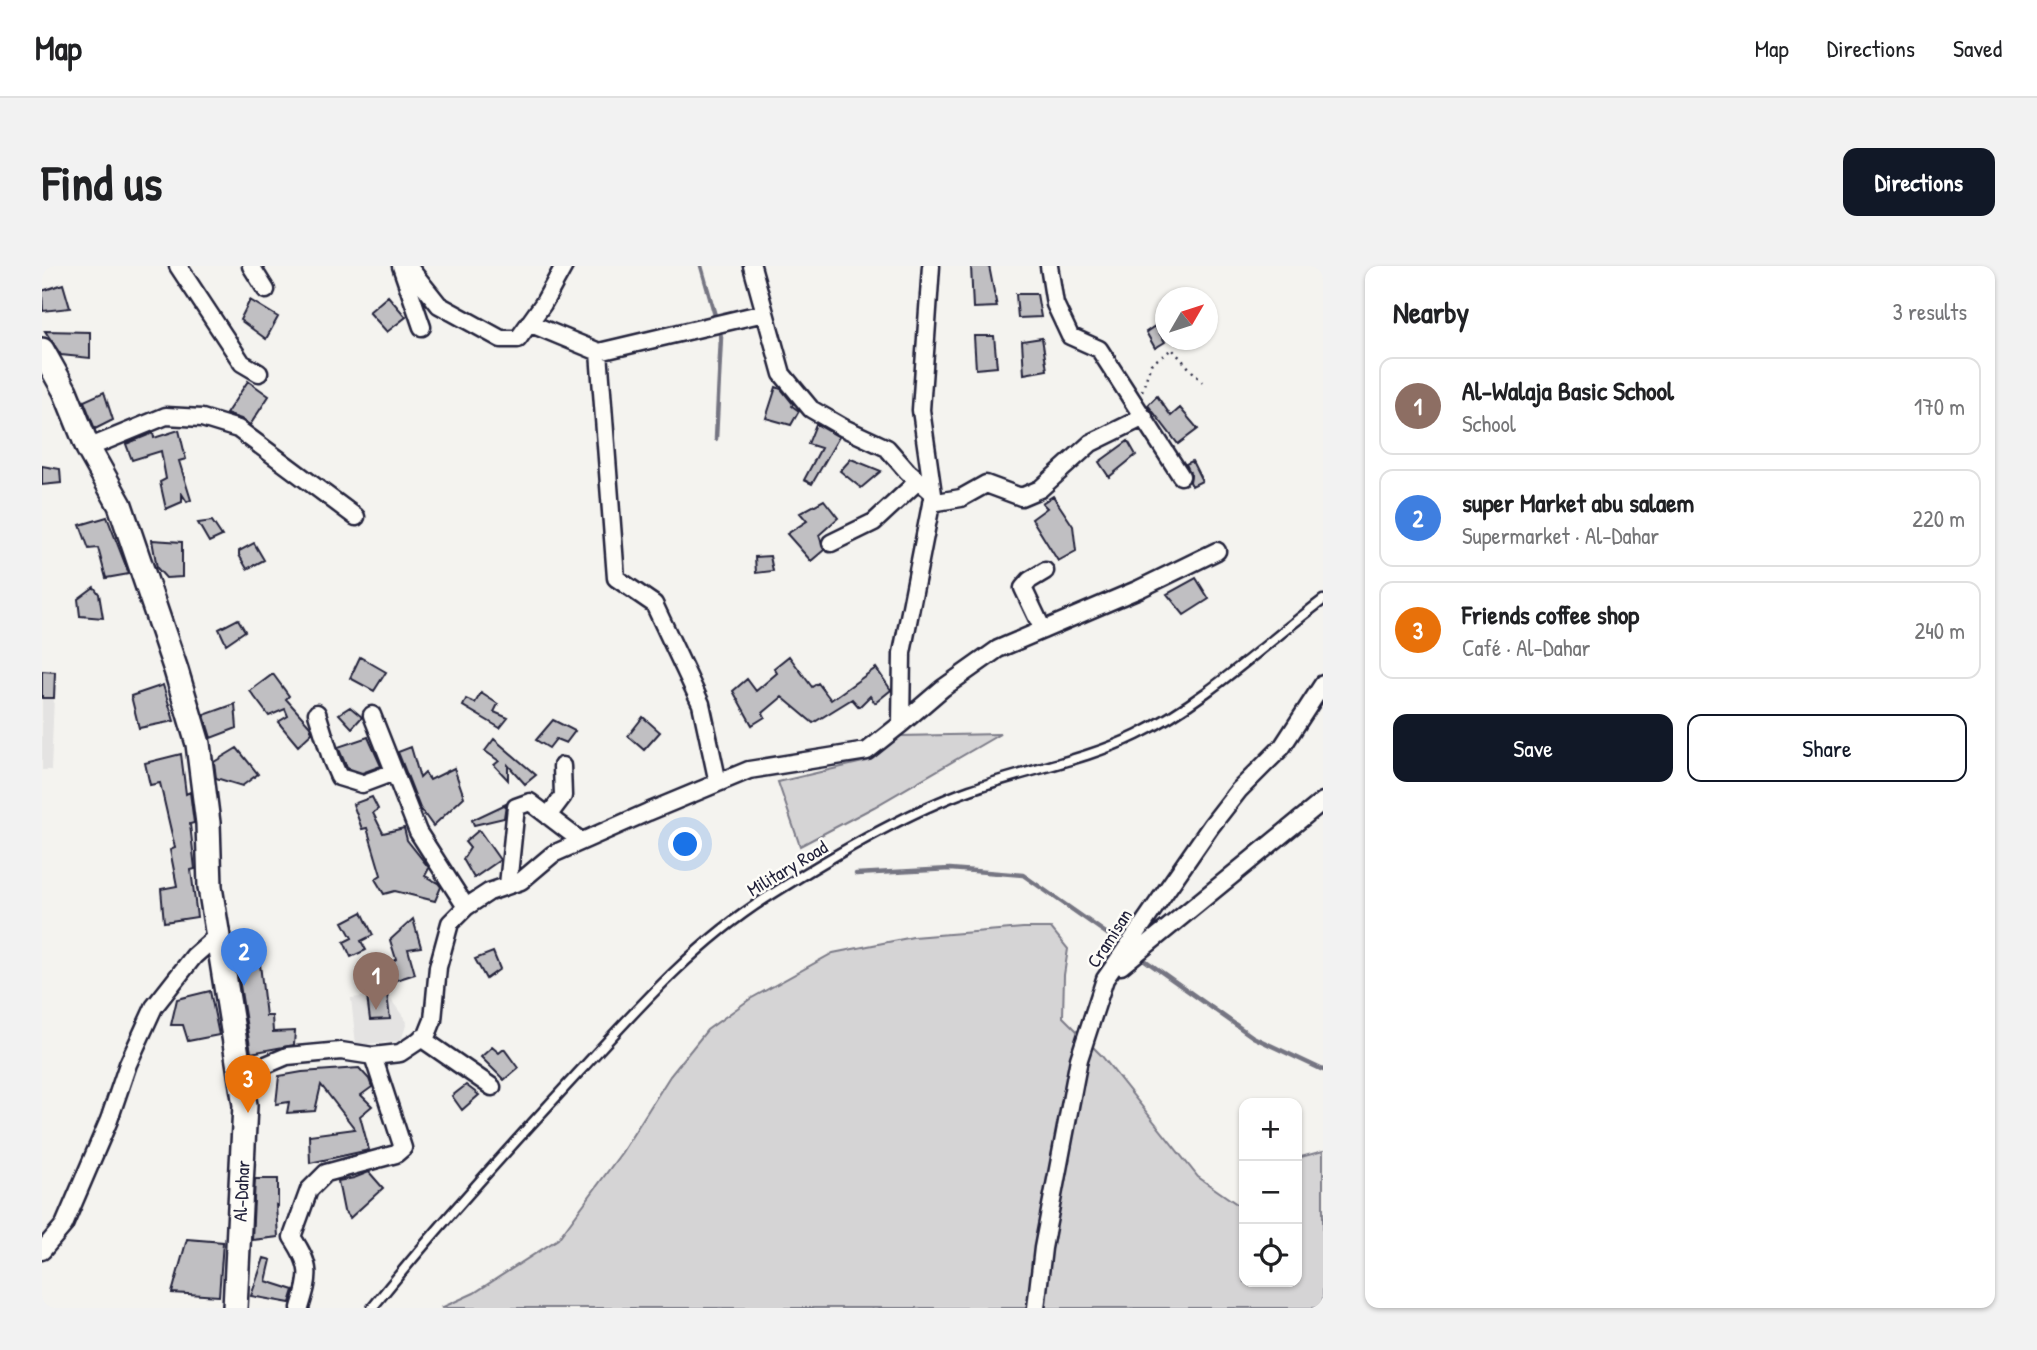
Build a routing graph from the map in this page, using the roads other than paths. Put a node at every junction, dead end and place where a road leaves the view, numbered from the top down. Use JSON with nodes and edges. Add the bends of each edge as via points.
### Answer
{"nodes":[{"id":1,"x":178,"y":266,"type":"edge"},
{"id":2,"x":251,"y":266,"type":"edge"},
{"id":3,"x":401,"y":266,"type":"edge"},
{"id":4,"x":408,"y":266,"type":"edge"},
{"id":5,"x":564,"y":266,"type":"edge"},
{"id":6,"x":752,"y":266,"type":"edge"},
{"id":7,"x":931,"y":266,"type":"edge"},
{"id":8,"x":1049,"y":266,"type":"edge"},
{"id":9,"x":266,"y":290,"type":"dead end"},
{"id":10,"x":764,"y":313,"type":"junction"},
{"id":11,"x":529,"y":323,"type":"junction"},
{"id":12,"x":422,"y":327,"type":"dead end"},
{"id":13,"x":42,"y":351,"type":"edge"},
{"id":14,"x":599,"y":352,"type":"junction"},
{"id":15,"x":259,"y":373,"type":"dead end"},
{"id":16,"x":1140,"y":410,"type":"junction"},
{"id":17,"x":88,"y":448,"type":"junction"},
{"id":18,"x":1181,"y":476,"type":"dead end"},
{"id":19,"x":918,"y":481,"type":"junction"},
{"id":20,"x":932,"y":498,"type":"junction"},
{"id":21,"x":356,"y":517,"type":"dead end"},
{"id":22,"x":831,"y":543,"type":"dead end"},
{"id":23,"x":1217,"y":551,"type":"dead end"},
{"id":24,"x":1045,"y":571,"type":"dead end"},
{"id":25,"x":1323,"y":600,"type":"edge"},
{"id":26,"x":1042,"y":630,"type":"junction"},
{"id":27,"x":1323,"y":684,"type":"edge"},
{"id":28,"x":317,"y":713,"type":"dead end"},
{"id":29,"x":372,"y":715,"type":"dead end"},
{"id":30,"x":901,"y":724,"type":"junction"},
{"id":31,"x":562,"y":766,"type":"dead end"},
{"id":32,"x":394,"y":772,"type":"junction"},
{"id":33,"x":718,"y":783,"type":"junction"},
{"id":34,"x":1323,"y":802,"type":"edge"},
{"id":35,"x":548,"y":816,"type":"junction"},
{"id":36,"x":581,"y":841,"type":"junction"},
{"id":37,"x":508,"y":885,"type":"junction"},
{"id":38,"x":466,"y":907,"type":"junction"},
{"id":39,"x":219,"y":934,"type":"junction"},
{"id":40,"x":1105,"y":979,"type":"junction"},
{"id":41,"x":421,"y":1038,"type":"junction"},
{"id":42,"x":373,"y":1056,"type":"junction"},
{"id":43,"x":242,"y":1074,"type":"junction"},
{"id":44,"x":492,"y":1087,"type":"dead end"},
{"id":45,"x":42,"y":1251,"type":"edge"},
{"id":46,"x":235,"y":1308,"type":"edge"},
{"id":47,"x":300,"y":1308,"type":"edge"},
{"id":48,"x":372,"y":1308,"type":"edge"},
{"id":49,"x":1036,"y":1308,"type":"edge"}],
"edges":[{"from":1,"to":15,"type":"street","via":[[242,363]]},
{"from":2,"to":9,"type":"street"},
{"from":3,"to":12,"type":"street"},
{"from":4,"to":11,"type":"street","via":[[439,305],[501,339],[517,339]]},
{"from":5,"to":11,"type":"street"},
{"from":6,"to":10,"type":"street"},
{"from":7,"to":20,"type":"street","via":[[921,411]]},
{"from":8,"to":16,"type":"street","via":[[1055,304],[1070,336],[1099,349]]},
{"from":10,"to":14,"type":"street"},
{"from":10,"to":19,"type":"street","via":[[782,374],[811,409],[887,448]]},
{"from":11,"to":14,"type":"street"},
{"from":13,"to":17,"type":"street","name":"Al-Dahar","via":[[65,391]]},
{"from":14,"to":33,"type":"street","via":[[616,578],[654,604],[701,704]]},
{"from":16,"to":18,"type":"street"},
{"from":16,"to":20,"type":"street","via":[[1091,443],[1040,489],[1021,497],[986,484],[961,498]]},
{"from":17,"to":21,"type":"street","via":[[166,416],[202,418],[238,429]]},
{"from":17,"to":39,"type":"street","name":"Al-Dahar","via":[[120,505],[198,744],[210,887]]},
{"from":19,"to":20,"type":"street"},
{"from":19,"to":22,"type":"street","via":[[874,522]]},
{"from":20,"to":30,"type":"street","via":[[902,653]]},
{"from":23,"to":26,"type":"street"},
{"from":24,"to":26,"type":"street","via":[[1023,588]]},
{"from":25,"to":48,"type":"lane","name":"Military Road","via":[[1241,667],[1140,733],[1109,748],[969,790],[927,808],[739,916],[663,981]]},
{"from":26,"to":30,"type":"street","via":[[998,649]]},
{"from":27,"to":40,"type":"street","name":"Cramisan","via":[[1282,747],[1211,826]]},
{"from":28,"to":32,"type":"street","via":[[340,777],[362,784]]},
{"from":29,"to":32,"type":"street"},
{"from":30,"to":33,"type":"street","via":[[867,751],[750,770]]},
{"from":31,"to":35,"type":"street","via":[[563,796]]},
{"from":32,"to":38,"type":"street","via":[[418,832]]},
{"from":33,"to":36,"type":"street"},
{"from":34,"to":40,"type":"street"},
{"from":35,"to":36,"type":"street"},
{"from":35,"to":37,"type":"street","via":[[530,802],[516,807]]},
{"from":36,"to":37,"type":"street"},
{"from":37,"to":38,"type":"street"},
{"from":38,"to":41,"type":"street","via":[[450,923],[438,967],[433,1020]]},
{"from":39,"to":43,"type":"street","name":"Al-Dahar"},
{"from":39,"to":45,"type":"street","via":[[194,956],[155,1007],[64,1225]]},
{"from":40,"to":49,"type":"street","name":"Cramisan","via":[[1079,1059]]},
{"from":41,"to":42,"type":"street","via":[[400,1053]]},
{"from":41,"to":44,"type":"street"},
{"from":42,"to":43,"type":"street","via":[[341,1051],[287,1056]]},
{"from":42,"to":47,"type":"street","via":[[403,1148],[396,1154],[326,1173],[309,1190],[292,1237],[306,1258],[308,1281]]},
{"from":43,"to":46,"type":"street","name":"Al-Dahar","via":[[245,1105]]}]}
